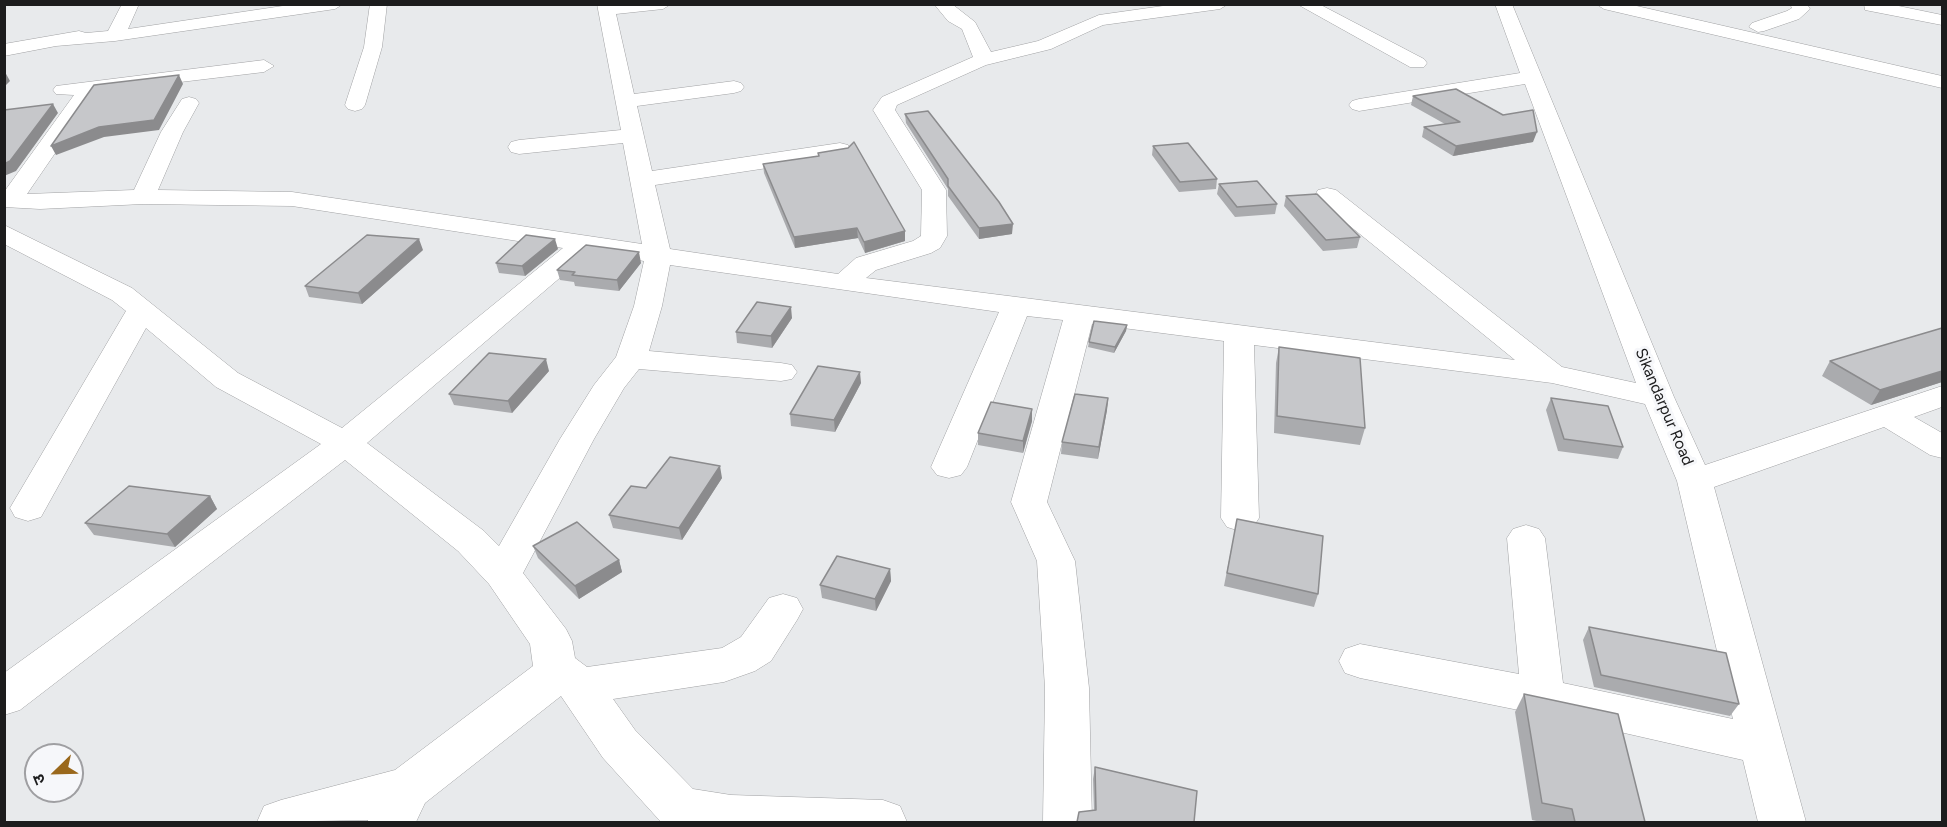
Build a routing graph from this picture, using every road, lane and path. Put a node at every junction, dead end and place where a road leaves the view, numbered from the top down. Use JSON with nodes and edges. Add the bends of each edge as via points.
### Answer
{"nodes":[{"id":1,"x":131,"y":4,"type":"edge"},
{"id":2,"x":245,"y":4,"type":"edge"},
{"id":3,"x":335,"y":4,"type":"edge"},
{"id":4,"x":379,"y":4,"type":"edge"},
{"id":5,"x":663,"y":4,"type":"edge"},
{"id":6,"x":942,"y":4,"type":"edge"},
{"id":7,"x":1220,"y":4,"type":"edge"},
{"id":8,"x":1305,"y":4,"type":"edge"},
{"id":9,"x":1503,"y":4,"type":"edge"},
{"id":10,"x":1604,"y":4,"type":"edge"},
{"id":11,"x":1656,"y":4,"type":"edge"},
{"id":12,"x":1798,"y":4,"type":"edge"},
{"id":13,"x":1871,"y":6,"type":"dead end"},
{"id":14,"x":606,"y":7,"type":"edge"},
{"id":15,"x":1184,"y":7,"type":"edge"},
{"id":16,"x":1942,"y":20,"type":"edge"},
{"id":17,"x":1758,"y":27,"type":"junction"},
{"id":18,"x":117,"y":31,"type":"junction"},
{"id":19,"x":4,"y":50,"type":"edge"},
{"id":20,"x":979,"y":61,"type":"junction"},
{"id":21,"x":1417,"y":63,"type":"dead end"},
{"id":22,"x":264,"y":66,"type":"dead end"},
{"id":23,"x":1942,"y":68,"type":"edge"},
{"id":24,"x":1534,"y":77,"type":"junction"},
{"id":25,"x":1942,"y":82,"type":"edge"},
{"id":26,"x":90,"y":87,"type":"junction"},
{"id":27,"x":734,"y":87,"type":"dead end"},
{"id":28,"x":63,"y":90,"type":"dead end"},
{"id":29,"x":626,"y":101,"type":"junction"},
{"id":30,"x":189,"y":103,"type":"dead end"},
{"id":31,"x":355,"y":105,"type":"dead end"},
{"id":32,"x":1359,"y":105,"type":"dead end"},
{"id":33,"x":633,"y":135,"type":"junction"},
{"id":34,"x":519,"y":147,"type":"dead end"},
{"id":35,"x":840,"y":150,"type":"edge"},
{"id":36,"x":642,"y":180,"type":"junction"},
{"id":37,"x":1327,"y":195,"type":"dead end"},
{"id":38,"x":143,"y":196,"type":"junction"},
{"id":39,"x":8,"y":200,"type":"edge"},
{"id":40,"x":4,"y":233,"type":"edge"},
{"id":41,"x":585,"y":243,"type":"junction"},
{"id":42,"x":658,"y":256,"type":"junction"},
{"id":43,"x":844,"y":283,"type":"junction"},
{"id":44,"x":1016,"y":306,"type":"junction"},
{"id":45,"x":141,"y":310,"type":"junction"},
{"id":46,"x":1080,"y":313,"type":"junction"},
{"id":47,"x":1239,"y":334,"type":"junction"},
{"id":48,"x":632,"y":359,"type":"junction"},
{"id":49,"x":781,"y":372,"type":"dead end"},
{"id":50,"x":1552,"y":374,"type":"junction"},
{"id":51,"x":1942,"y":396,"type":"edge"},
{"id":52,"x":1658,"y":397,"type":"junction"},
{"id":53,"x":1889,"y":416,"type":"junction"},
{"id":54,"x":345,"y":443,"type":"junction"},
{"id":55,"x":1942,"y":447,"type":"edge"},
{"id":56,"x":949,"y":467,"type":"dead end"},
{"id":57,"x":1695,"y":481,"type":"junction"},
{"id":58,"x":28,"y":508,"type":"dead end"},
{"id":59,"x":1240,"y":518,"type":"edge"},
{"id":60,"x":1526,"y":538,"type":"dead end"},
{"id":61,"x":503,"y":574,"type":"junction"},
{"id":62,"x":783,"y":609,"type":"dead end"},
{"id":63,"x":1360,"y":661,"type":"dead end"},
{"id":64,"x":568,"y":677,"type":"junction"},
{"id":65,"x":4,"y":697,"type":"edge"},
{"id":66,"x":1544,"y":698,"type":"junction"},
{"id":67,"x":1762,"y":745,"type":"junction"},
{"id":68,"x":400,"y":805,"type":"edge"},
{"id":69,"x":731,"y":820,"type":"edge"},
{"id":70,"x":281,"y":822,"type":"edge"},
{"id":71,"x":883,"y":822,"type":"edge"},
{"id":72,"x":1067,"y":822,"type":"edge"},
{"id":73,"x":1782,"y":822,"type":"edge"}],
"edges":[{"from":1,"to":18,"type":"street"},
{"from":2,"to":18,"type":"street"},
{"from":3,"to":18,"type":"street"},
{"from":4,"to":31,"type":"street","via":[[373,47]]},
{"from":5,"to":14,"type":"street"},
{"from":6,"to":20,"type":"street","via":[[974,33],[982,52]]},
{"from":7,"to":15,"type":"street"},
{"from":8,"to":21,"type":"street"},
{"from":9,"to":24,"type":"street","name":"Sikandarpur Road"},
{"from":10,"to":25,"type":"street"},
{"from":11,"to":17,"type":"street"},
{"from":12,"to":17,"type":"street","via":[[1801,9],[1793,15]]},
{"from":13,"to":16,"type":"street"},
{"from":14,"to":29,"type":"street"},
{"from":15,"to":20,"type":"street","via":[[1099,20],[1044,45]]},
{"from":17,"to":23,"type":"street"},
{"from":18,"to":19,"type":"street"},
{"from":20,"to":43,"type":"street","via":[[885,106],[934,190],[934,236],[922,247],[866,264]]},
{"from":22,"to":26,"type":"street"},
{"from":24,"to":32,"type":"street"},
{"from":24,"to":52,"type":"street","name":"Sikandarpur Road"},
{"from":26,"to":28,"type":"street"},
{"from":26,"to":39,"type":"street"},
{"from":27,"to":29,"type":"street"},
{"from":29,"to":33,"type":"street"},
{"from":30,"to":38,"type":"street"},
{"from":33,"to":34,"type":"street"},
{"from":33,"to":36,"type":"street"},
{"from":35,"to":36,"type":"street"},
{"from":36,"to":42,"type":"street"},
{"from":37,"to":50,"type":"street"},
{"from":38,"to":39,"type":"street"},
{"from":38,"to":41,"type":"street","via":[[292,199]]},
{"from":40,"to":45,"type":"street","via":[[122,294]]},
{"from":41,"to":42,"type":"street"},
{"from":41,"to":54,"type":"street"},
{"from":42,"to":43,"type":"street"},
{"from":42,"to":48,"type":"street"},
{"from":43,"to":44,"type":"street"},
{"from":44,"to":46,"type":"street"},
{"from":44,"to":56,"type":"street"},
{"from":45,"to":54,"type":"street","via":[[227,380]]},
{"from":45,"to":58,"type":"street"},
{"from":46,"to":47,"type":"street"},
{"from":46,"to":72,"type":"street","via":[[1029,502],[1056,561],[1067,688]]},
{"from":47,"to":50,"type":"street"},
{"from":47,"to":59,"type":"street"},
{"from":48,"to":49,"type":"street"},
{"from":48,"to":61,"type":"street","via":[[610,385],[577,439]]},
{"from":50,"to":52,"type":"street"},
{"from":51,"to":53,"type":"street"},
{"from":52,"to":57,"type":"street","name":"Sikandarpur Road"},
{"from":53,"to":55,"type":"street"},
{"from":53,"to":57,"type":"street"},
{"from":54,"to":61,"type":"street","via":[[471,542]]},
{"from":54,"to":65,"type":"street"},
{"from":57,"to":67,"type":"street","name":"Sikandarpur Road"},
{"from":60,"to":66,"type":"street"},
{"from":61,"to":64,"type":"street","via":[[551,641]]},
{"from":62,"to":64,"type":"street","via":[[756,650],[740,659],[724,664]]},
{"from":63,"to":66,"type":"street"},
{"from":64,"to":68,"type":"street","via":[[547,682]]},
{"from":64,"to":69,"type":"street","via":[[619,744],[680,809]]},
{"from":66,"to":67,"type":"street"},
{"from":67,"to":73,"type":"street","name":"Sikandarpur Road"},
{"from":68,"to":70,"type":"street"},
{"from":69,"to":71,"type":"street"}]}
